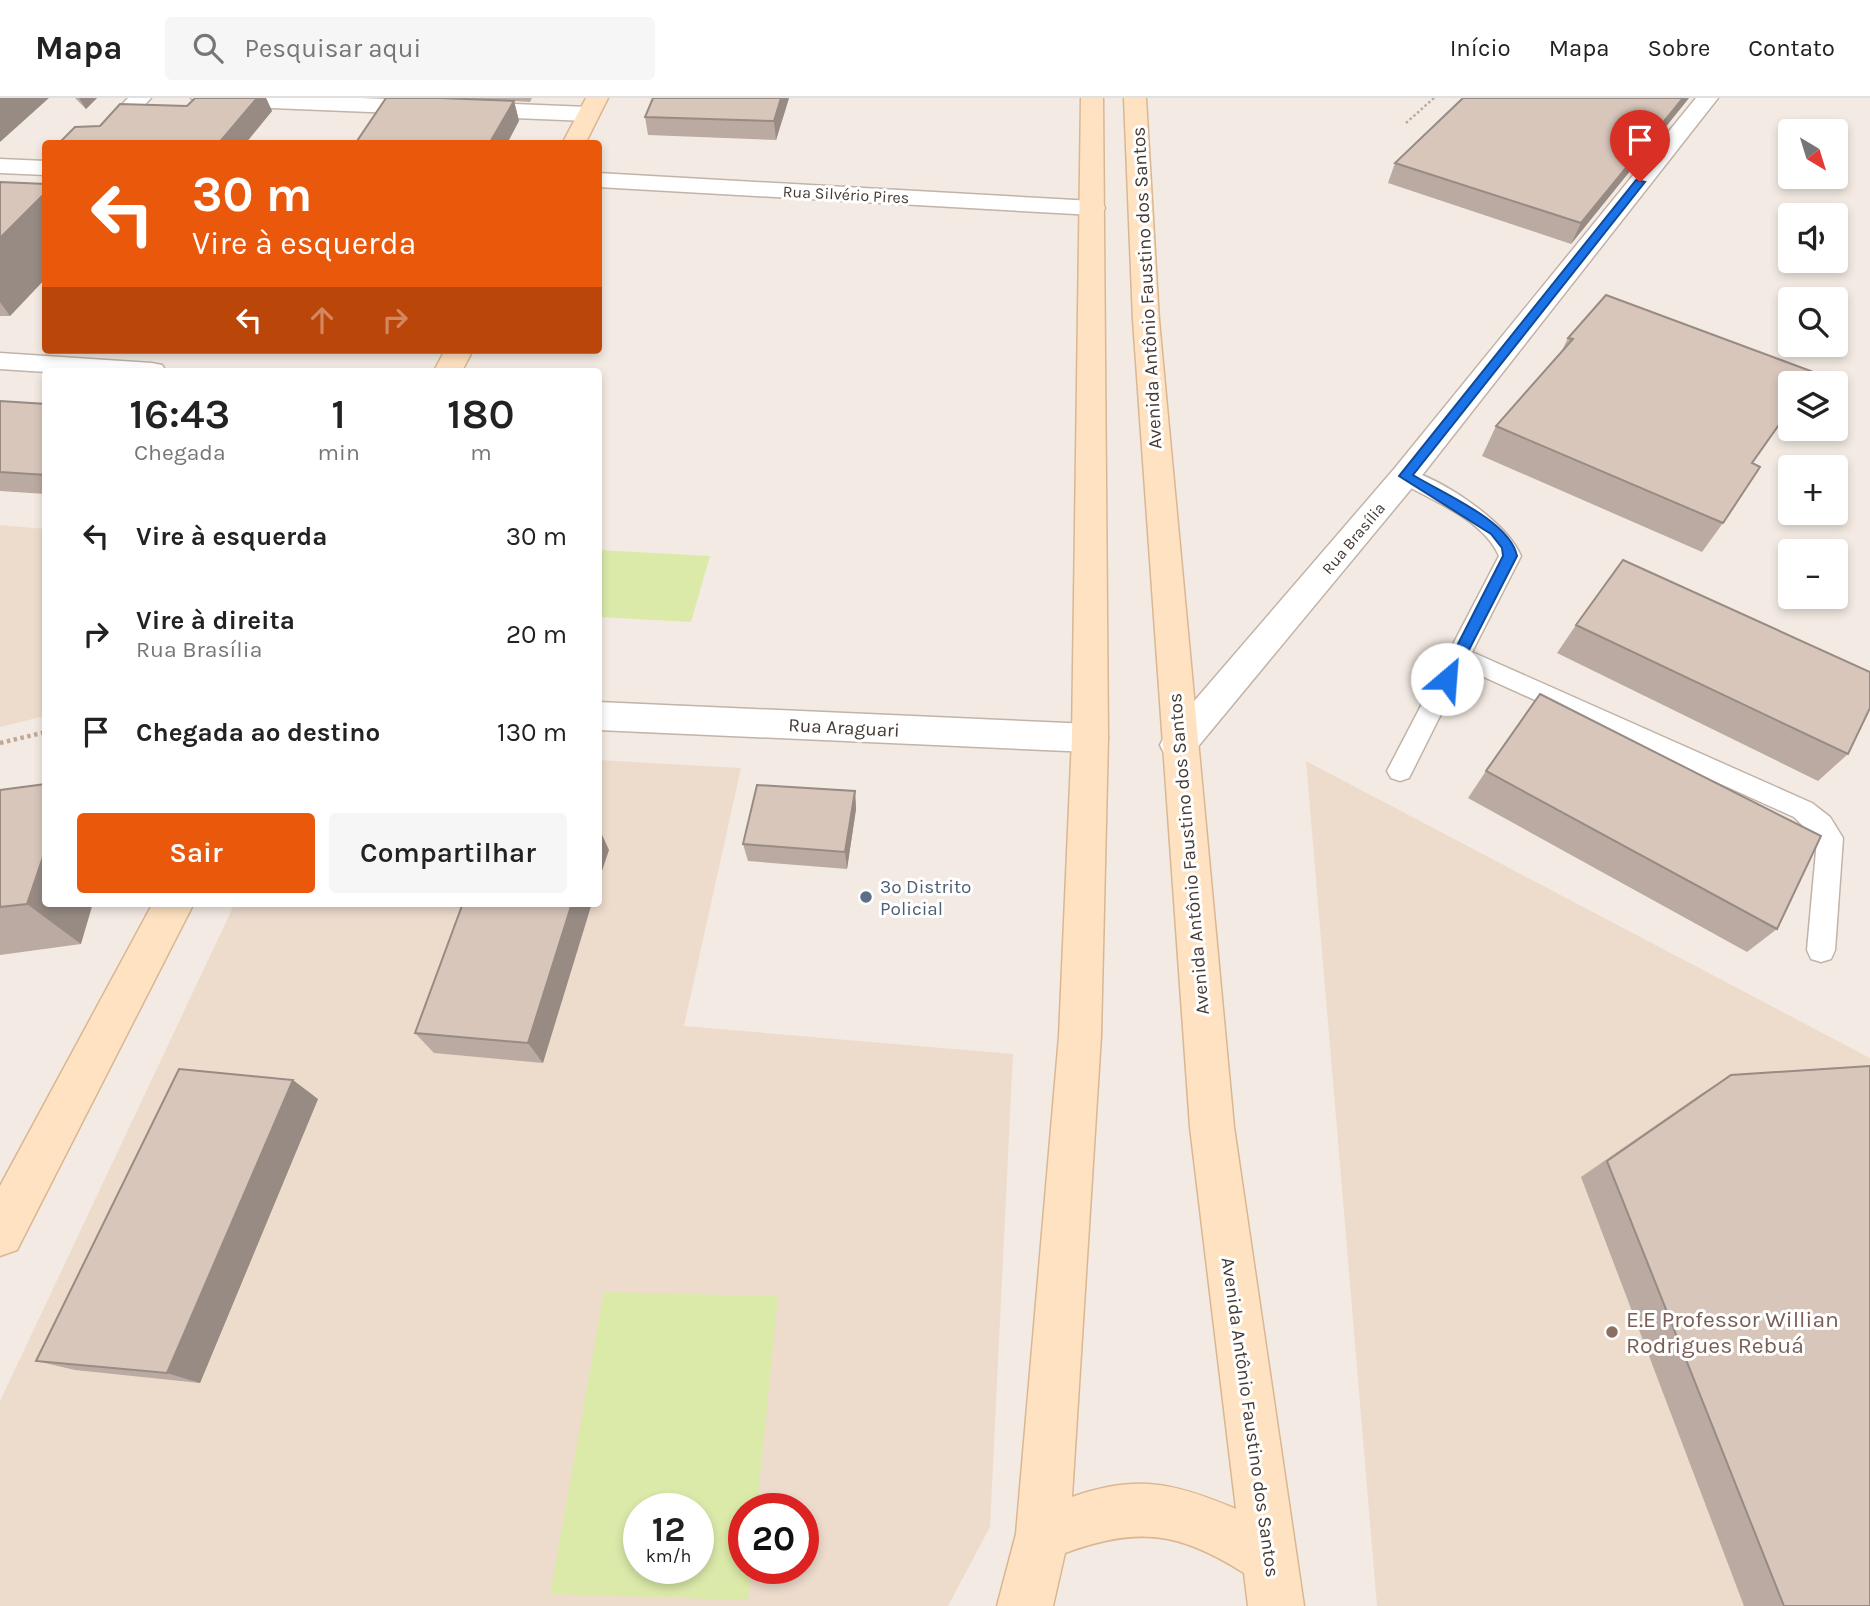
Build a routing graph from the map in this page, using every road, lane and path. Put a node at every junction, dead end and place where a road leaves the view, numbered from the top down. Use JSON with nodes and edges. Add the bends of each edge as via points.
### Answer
{"nodes":[{"id":1,"x":140,"y":98,"type":"edge"},
{"id":2,"x":202,"y":98,"type":"edge"},
{"id":3,"x":1091,"y":98,"type":"edge"},
{"id":4,"x":1135,"y":98,"type":"edge"},
{"id":5,"x":1434,"y":98,"type":"edge"},
{"id":6,"x":1707,"y":98,"type":"edge"},
{"id":7,"x":592,"y":106,"type":"edge"},
{"id":8,"x":1406,"y":123,"type":"dead end"},
{"id":9,"x":100,"y":140,"type":"edge"},
{"id":10,"x":575,"y":140,"type":"edge"},
{"id":11,"x":0,"y":166,"type":"edge"},
{"id":12,"x":42,"y":168,"type":"edge"},
{"id":13,"x":602,"y":180,"type":"edge"},
{"id":14,"x":1093,"y":208,"type":"junction"},
{"id":15,"x":0,"y":361,"type":"edge"},
{"id":16,"x":106,"y":368,"type":"edge"},
{"id":17,"x":1405,"y":476,"type":"junction"},
{"id":18,"x":1459,"y":656,"type":"junction"},
{"id":19,"x":602,"y":716,"type":"edge"},
{"id":20,"x":42,"y":733,"type":"edge"},
{"id":21,"x":1090,"y":738,"type":"junction"},
{"id":22,"x":0,"y":743,"type":"edge"},
{"id":23,"x":1178,"y":745,"type":"junction"},
{"id":24,"x":1400,"y":771,"type":"dead end"},
{"id":25,"x":172,"y":907,"type":"edge"},
{"id":26,"x":1821,"y":950,"type":"dead end"},
{"id":27,"x":0,"y":1233,"type":"edge"},
{"id":28,"x":1043,"y":1534,"type":"junction"},
{"id":29,"x":1273,"y":1582,"type":"edge"},
{"id":30,"x":1025,"y":1606,"type":"edge"}],
"edges":[{"from":1,"to":9,"type":"street"},
{"from":2,"to":7,"type":"street"},
{"from":3,"to":14,"type":"main road"},
{"from":4,"to":23,"type":"main road","name":"Avenida Antônio Faustino dos Santos","via":[[1146,320]]},
{"from":5,"to":8,"type":"path"},
{"from":6,"to":17,"type":"street","name":"Rua Brasília"},
{"from":7,"to":10,"type":"main road"},
{"from":11,"to":12,"type":"street"},
{"from":13,"to":14,"type":"street","name":"Rua Silvério Pires"},
{"from":14,"to":21,"type":"main road"},
{"from":15,"to":16,"type":"street"},
{"from":17,"to":18,"type":"lane","via":[[1496,531],[1508,548],[1510,556]]},
{"from":17,"to":23,"type":"street","name":"Rua Brasília"},
{"from":18,"to":24,"type":"lane"},
{"from":18,"to":26,"type":"lane","via":[[1803,810],[1830,838]]},
{"from":19,"to":21,"type":"street","name":"Rua Araguari"},
{"from":20,"to":22,"type":"path"},
{"from":21,"to":28,"type":"main road","via":[[1080,1036]]},
{"from":23,"to":29,"type":"main road","name":"Avenida Antônio Faustino dos Santos","via":[[1212,1127]]},
{"from":25,"to":27,"type":"main road"},
{"from":28,"to":29,"type":"main road","via":[[1121,1510],[1188,1514],[1222,1528]]},
{"from":28,"to":30,"type":"main road"}]}
